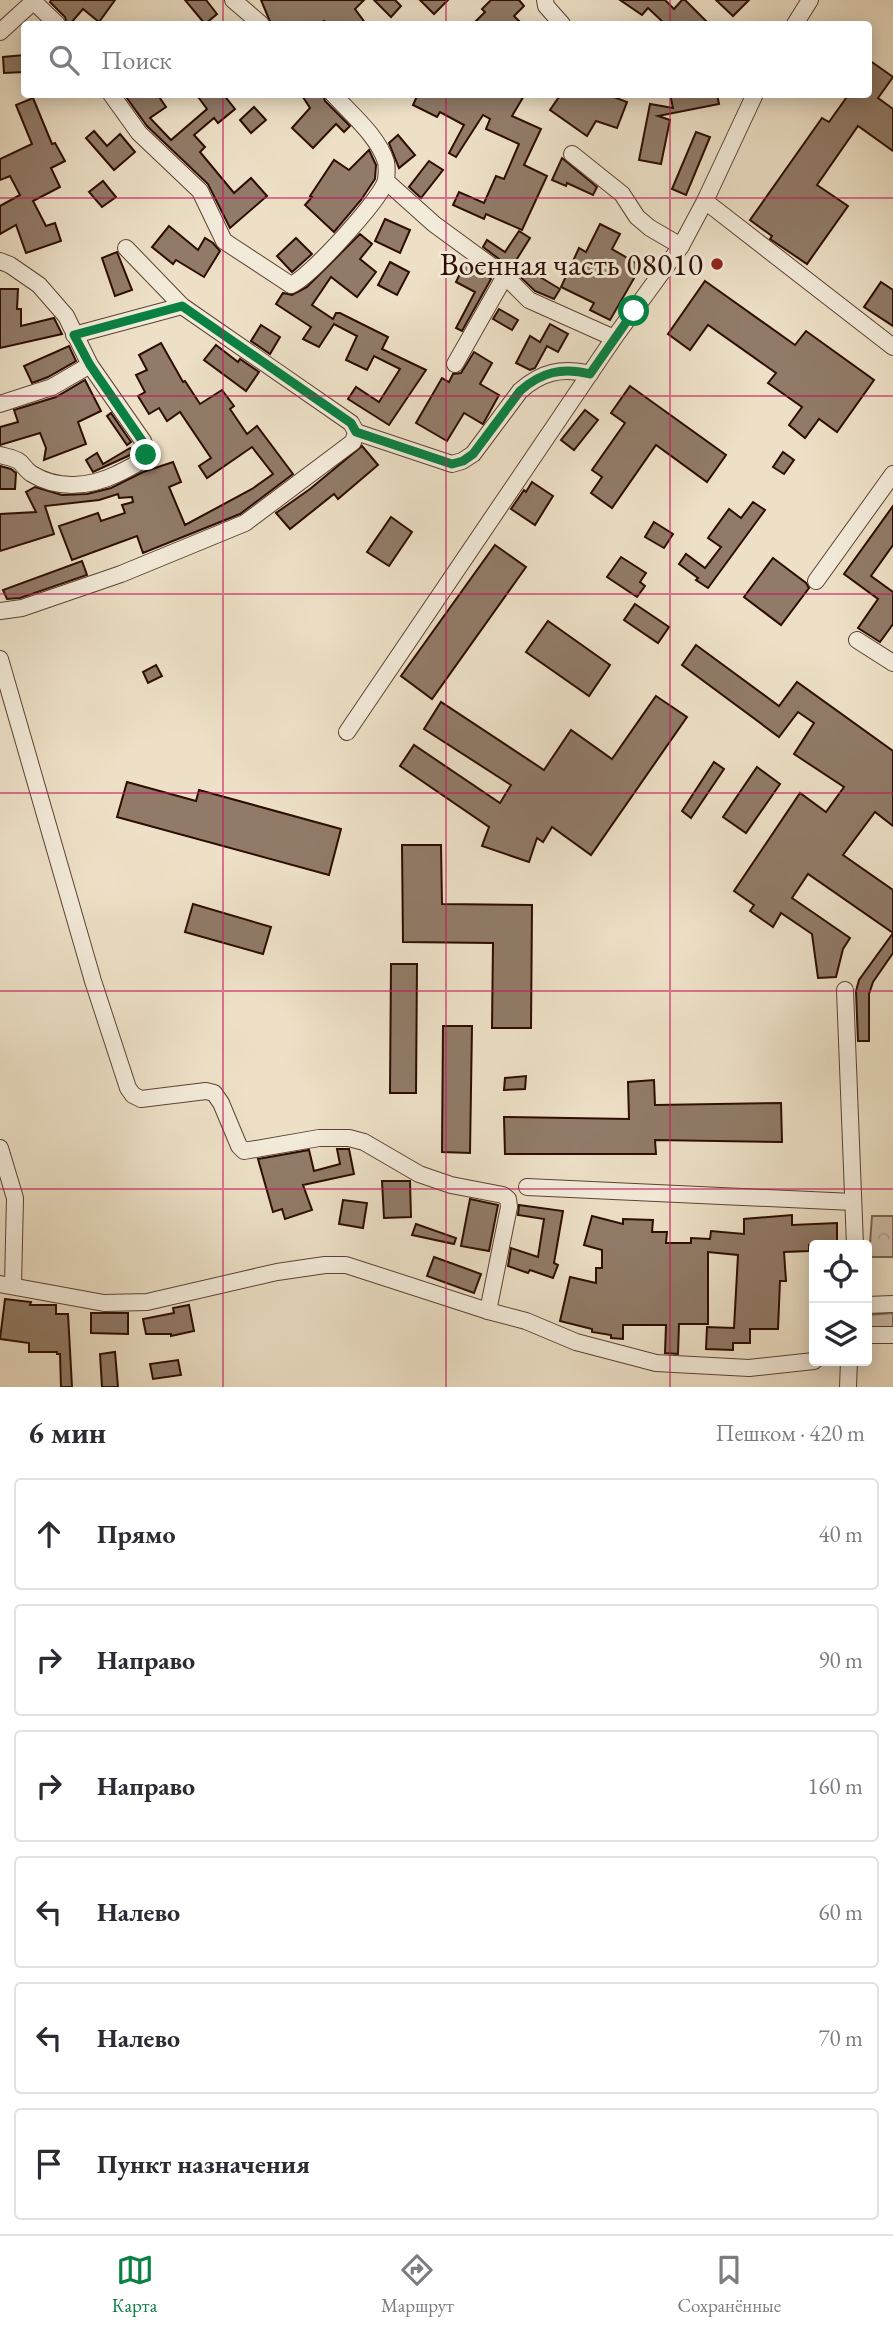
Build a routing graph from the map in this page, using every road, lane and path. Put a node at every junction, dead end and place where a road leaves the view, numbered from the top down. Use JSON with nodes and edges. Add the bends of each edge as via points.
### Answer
{"nodes":[{"id":1,"x":233,"y":0,"type":"edge"},
{"id":2,"x":545,"y":0,"type":"edge"},
{"id":3,"x":810,"y":0,"type":"edge"},
{"id":4,"x":34,"y":1,"type":"edge"},
{"id":5,"x":54,"y":21,"type":"edge"},
{"id":6,"x":258,"y":21,"type":"edge"},
{"id":7,"x":559,"y":21,"type":"edge"},
{"id":8,"x":797,"y":21,"type":"edge"},
{"id":9,"x":0,"y":32,"type":"edge"},
{"id":10,"x":114,"y":98,"type":"edge"},
{"id":11,"x":337,"y":98,"type":"edge"},
{"id":12,"x":753,"y":98,"type":"edge"},
{"id":13,"x":572,"y":154,"type":"dead end"},
{"id":14,"x":386,"y":181,"type":"junction"},
{"id":15,"x":705,"y":201,"type":"junction"},
{"id":16,"x":681,"y":246,"type":"junction"},
{"id":17,"x":126,"y":248,"type":"dead end"},
{"id":18,"x":0,"y":261,"type":"edge"},
{"id":19,"x":505,"y":276,"type":"junction"},
{"id":20,"x":182,"y":306,"type":"junction"},
{"id":21,"x":74,"y":335,"type":"junction"},
{"id":22,"x":614,"y":338,"type":"junction"},
{"id":23,"x":893,"y":347,"type":"edge"},
{"id":24,"x":455,"y":364,"type":"dead end"},
{"id":25,"x":90,"y":365,"type":"junction"},
{"id":26,"x":590,"y":374,"type":"junction"},
{"id":27,"x":0,"y":404,"type":"edge"},
{"id":28,"x":356,"y":432,"type":"junction"},
{"id":29,"x":0,"y":454,"type":"edge"},
{"id":30,"x":893,"y":474,"type":"edge"},
{"id":31,"x":816,"y":581,"type":"dead end"},
{"id":32,"x":0,"y":611,"type":"edge"},
{"id":33,"x":857,"y":640,"type":"dead end"},
{"id":34,"x":0,"y":659,"type":"edge"},
{"id":35,"x":893,"y":663,"type":"edge"},
{"id":36,"x":346,"y":732,"type":"dead end"},
{"id":37,"x":845,"y":990,"type":"dead end"},
{"id":38,"x":0,"y":1147,"type":"edge"},
{"id":39,"x":527,"y":1187,"type":"dead end"},
{"id":40,"x":853,"y":1202,"type":"junction"},
{"id":41,"x":855,"y":1240,"type":"edge"},
{"id":42,"x":7,"y":1284,"type":"edge"},
{"id":43,"x":893,"y":1304,"type":"edge"},
{"id":44,"x":872,"y":1306,"type":"edge"},
{"id":45,"x":488,"y":1311,"type":"junction"},
{"id":46,"x":872,"y":1335,"type":"edge"},
{"id":47,"x":893,"y":1335,"type":"edge"},
{"id":48,"x":809,"y":1362,"type":"edge"},
{"id":49,"x":849,"y":1366,"type":"edge"},
{"id":50,"x":848,"y":1387,"type":"edge"}],
"edges":[{"from":1,"to":6,"type":"street"},
{"from":2,"to":7,"type":"street"},
{"from":3,"to":8,"type":"street"},
{"from":4,"to":5,"type":"street"},
{"from":4,"to":9,"type":"street"},
{"from":10,"to":14,"type":"street","via":[[139,133],[200,191],[224,241],[291,285],[305,277]]},
{"from":11,"to":14,"type":"street","via":[[379,145],[387,164]]},
{"from":12,"to":15,"type":"street"},
{"from":13,"to":16,"type":"street","via":[[622,194],[650,228]]},
{"from":14,"to":19,"type":"street","via":[[434,224]]},
{"from":15,"to":16,"type":"street"},
{"from":15,"to":23,"type":"street"},
{"from":16,"to":22,"type":"street"},
{"from":17,"to":20,"type":"street"},
{"from":18,"to":21,"type":"street","via":[[39,285],[66,316]]},
{"from":19,"to":22,"type":"street","via":[[529,300]]},
{"from":19,"to":24,"type":"street"},
{"from":20,"to":21,"type":"street"},
{"from":20,"to":28,"type":"street","via":[[351,423]]},
{"from":21,"to":25,"type":"street"},
{"from":22,"to":26,"type":"street"},
{"from":25,"to":27,"type":"street","via":[[52,387]]},
{"from":25,"to":29,"type":"street","via":[[143,442],[147,452],[139,463],[95,484],[75,485],[52,482]]},
{"from":26,"to":28,"type":"street","via":[[559,370],[529,382],[473,454],[452,464]]},
{"from":26,"to":36,"type":"street"},
{"from":28,"to":32,"type":"street","via":[[354,442],[245,523],[121,574],[22,608]]},
{"from":30,"to":31,"type":"street"},
{"from":33,"to":35,"type":"street"},
{"from":34,"to":45,"type":"street","via":[[93,981],[133,1095],[141,1099],[214,1093],[244,1151],[349,1138],[419,1174],[503,1195],[509,1207]]},
{"from":37,"to":40,"type":"street"},
{"from":38,"to":42,"type":"street","via":[[15,1198]]},
{"from":39,"to":40,"type":"street"},
{"from":40,"to":41,"type":"street"},
{"from":42,"to":45,"type":"street","via":[[104,1303],[147,1302],[277,1272],[346,1265]]},
{"from":43,"to":44,"type":"street"},
{"from":45,"to":48,"type":"street","via":[[576,1342],[656,1363],[749,1368]]},
{"from":46,"to":47,"type":"street"},
{"from":49,"to":50,"type":"street"}]}
